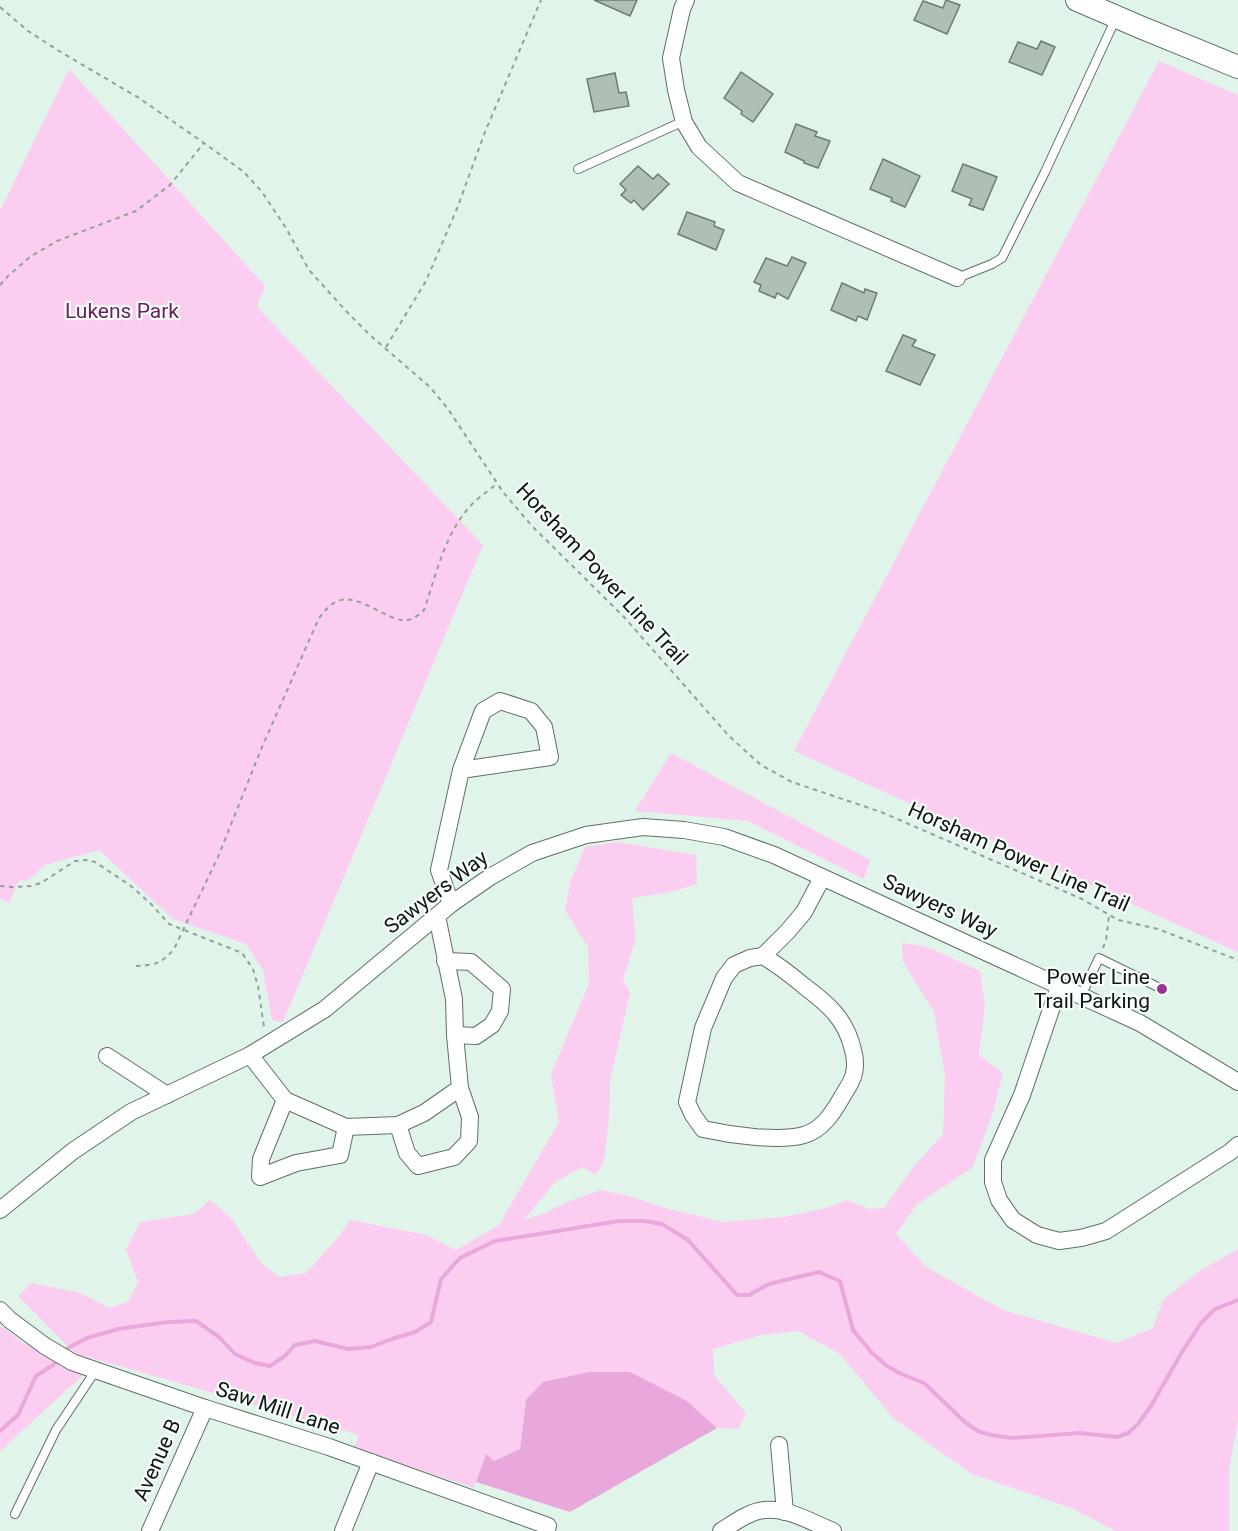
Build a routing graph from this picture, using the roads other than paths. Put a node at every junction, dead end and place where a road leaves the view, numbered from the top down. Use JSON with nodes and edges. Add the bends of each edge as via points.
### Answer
{"nodes":[{"id":1,"x":686,"y":0,"type":"edge"},
{"id":2,"x":1077,"y":0,"type":"edge"},
{"id":3,"x":1116,"y":17,"type":"junction"},
{"id":4,"x":1238,"y":67,"type":"edge"},
{"id":5,"x":684,"y":121,"type":"junction"},
{"id":6,"x":578,"y":169,"type":"dead end"},
{"id":7,"x":957,"y":278,"type":"joint"},
{"id":8,"x":461,"y":770,"type":"junction"},
{"id":9,"x":822,"y":878,"type":"junction"},
{"id":10,"x":451,"y":904,"type":"junction"},
{"id":11,"x":437,"y":916,"type":"junction"},
{"id":12,"x":763,"y":956,"type":"junction"},
{"id":13,"x":446,"y":961,"type":"junction"},
{"id":14,"x":1059,"y":986,"type":"junction"},
{"id":15,"x":1162,"y":989,"type":"dead end"},
{"id":16,"x":1081,"y":996,"type":"junction"},
{"id":17,"x":455,"y":1035,"type":"junction"},
{"id":18,"x":250,"y":1055,"type":"junction"},
{"id":19,"x":107,"y":1056,"type":"dead end"},
{"id":20,"x":1238,"y":1082,"type":"edge"},
{"id":21,"x":460,"y":1088,"type":"junction"},
{"id":22,"x":167,"y":1095,"type":"junction"},
{"id":23,"x":285,"y":1100,"type":"junction"},
{"id":24,"x":398,"y":1125,"type":"junction"},
{"id":25,"x":346,"y":1127,"type":"junction"},
{"id":26,"x":1238,"y":1145,"type":"edge"},
{"id":27,"x":0,"y":1210,"type":"edge"},
{"id":28,"x":0,"y":1310,"type":"edge"},
{"id":29,"x":96,"y":1370,"type":"junction"},
{"id":30,"x":205,"y":1408,"type":"junction"},
{"id":31,"x":780,"y":1445,"type":"dead end"},
{"id":32,"x":371,"y":1462,"type":"junction"},
{"id":33,"x":785,"y":1512,"type":"junction"},
{"id":34,"x":15,"y":1514,"type":"dead end"},
{"id":35,"x":150,"y":1531,"type":"edge"},
{"id":36,"x":343,"y":1531,"type":"edge"},
{"id":37,"x":546,"y":1531,"type":"edge"},
{"id":38,"x":721,"y":1531,"type":"edge"},
{"id":39,"x":833,"y":1531,"type":"edge"}],
"edges":[{"from":1,"to":5,"type":"street","via":[[671,58]]},
{"from":2,"to":3,"type":"street"},
{"from":3,"to":4,"type":"street"},
{"from":3,"to":7,"type":"lane","via":[[1002,258]]},
{"from":5,"to":6,"type":"lane"},
{"from":5,"to":7,"type":"street","via":[[699,147],[738,183]]},
{"from":8,"to":8,"type":"street","via":[[483,711],[500,701],[531,711],[544,727],[550,757]]},
{"from":8,"to":10,"type":"street","via":[[439,870]]},
{"from":9,"to":10,"type":"street","name":"Sawyers Way","via":[[724,837],[643,827],[586,835],[532,853]]},
{"from":9,"to":12,"type":"street","via":[[804,912]]},
{"from":9,"to":14,"type":"street","name":"Sawyers Way"},
{"from":10,"to":11,"type":"street","name":"Sawyers Way"},
{"from":11,"to":13,"type":"street"},
{"from":11,"to":18,"type":"street","name":"Sawyers Way","via":[[325,1009]]},
{"from":12,"to":12,"type":"street","via":[[734,965],[723,978],[703,1028],[687,1102],[703,1130],[789,1138],[807,1134],[832,1113],[854,1074],[855,1058],[844,1024],[828,1005]]},
{"from":13,"to":17,"type":"street","via":[[454,999]]},
{"from":13,"to":17,"type":"street","via":[[471,962],[502,989],[500,1011],[492,1025],[476,1036]]},
{"from":14,"to":16,"type":"street","name":"Sawyers Way"},
{"from":14,"to":26,"type":"street","via":[[1022,1095],[993,1160],[993,1182],[999,1200],[1013,1220],[1037,1235],[1059,1241],[1106,1231]]},
{"from":15,"to":16,"type":"lane","via":[[1099,958]]},
{"from":16,"to":20,"type":"street","name":"Sawyers Way","via":[[1140,1023]]},
{"from":17,"to":21,"type":"street"},
{"from":18,"to":22,"type":"street","name":"Sawyers Way"},
{"from":18,"to":23,"type":"street"},
{"from":19,"to":22,"type":"street"},
{"from":21,"to":24,"type":"street","via":[[424,1113]]},
{"from":21,"to":24,"type":"street","via":[[470,1117],[469,1141],[454,1157],[418,1166],[407,1153]]},
{"from":22,"to":27,"type":"street","name":"Sawyers Way","via":[[131,1112],[73,1151]]},
{"from":23,"to":25,"type":"street"},
{"from":23,"to":25,"type":"street","via":[[261,1159],[260,1177],[296,1163],[340,1155]]},
{"from":24,"to":25,"type":"street"},
{"from":28,"to":29,"type":"street","name":"Saw Mill Lane","via":[[45,1346]]},
{"from":29,"to":30,"type":"street","name":"Saw Mill Lane"},
{"from":29,"to":34,"type":"lane","via":[[56,1431]]},
{"from":30,"to":32,"type":"street","name":"Saw Mill Lane"},
{"from":30,"to":35,"type":"street","name":"Avenue B"},
{"from":31,"to":33,"type":"street"},
{"from":32,"to":36,"type":"street"},
{"from":32,"to":37,"type":"street","name":"Saw Mill Lane","via":[[548,1526]]},
{"from":33,"to":38,"type":"street","via":[[766,1510],[752,1514]]},
{"from":33,"to":39,"type":"street"}]}
